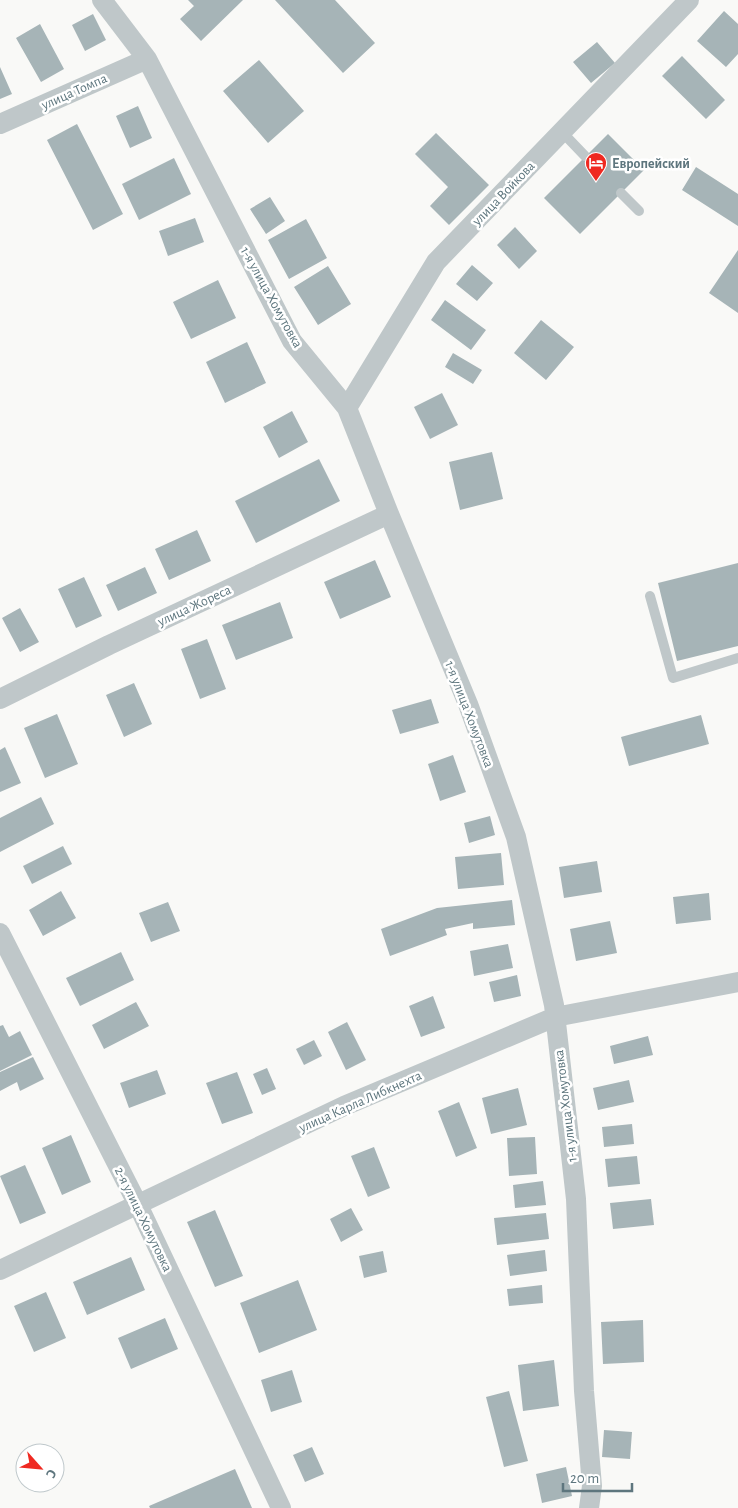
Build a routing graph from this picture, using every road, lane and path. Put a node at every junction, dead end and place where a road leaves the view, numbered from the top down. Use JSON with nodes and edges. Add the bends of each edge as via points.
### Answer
{"nodes":[{"id":1,"x":102,"y":0,"type":"edge"},
{"id":2,"x":689,"y":0,"type":"edge"},
{"id":3,"x":147,"y":59,"type":"junction"},
{"id":4,"x":0,"y":124,"type":"edge"},
{"id":5,"x":562,"y":132,"type":"junction"},
{"id":6,"x":586,"y":156,"type":"dead end"},
{"id":7,"x":621,"y":193,"type":"dead end"},
{"id":8,"x":639,"y":211,"type":"dead end"},
{"id":9,"x":347,"y":408,"type":"junction"},
{"id":10,"x":389,"y":514,"type":"junction"},
{"id":11,"x":650,"y":596,"type":"dead end"},
{"id":12,"x":738,"y":658,"type":"edge"},
{"id":13,"x":0,"y":699,"type":"edge"},
{"id":14,"x":0,"y":933,"type":"edge"},
{"id":15,"x":738,"y":982,"type":"edge"},
{"id":16,"x":555,"y":1017,"type":"junction"},
{"id":17,"x":138,"y":1205,"type":"junction"},
{"id":18,"x":0,"y":1270,"type":"edge"},
{"id":19,"x":281,"y":1508,"type":"edge"},
{"id":20,"x":589,"y":1508,"type":"edge"}],
"edges":[{"from":1,"to":3,"type":"street","name":"1-я улица Хомутовка"},
{"from":2,"to":5,"type":"street","name":"улица Войкова"},
{"from":3,"to":4,"type":"street","name":"улица Томпа"},
{"from":3,"to":9,"type":"street","name":"1-я улица Хомутовка","via":[[292,341]]},
{"from":5,"to":6,"type":"lane"},
{"from":5,"to":9,"type":"street","name":"улица Войкова","via":[[436,262]]},
{"from":7,"to":8,"type":"lane"},
{"from":9,"to":10,"type":"street","name":"1-я улица Хомутовка"},
{"from":10,"to":13,"type":"street","name":"улица Жореса"},
{"from":10,"to":16,"type":"street","name":"1-я улица Хомутовка","via":[[468,704],[516,837]]},
{"from":11,"to":12,"type":"lane","via":[[672,678]]},
{"from":14,"to":17,"type":"street","name":"2-я улица Хомутовка"},
{"from":15,"to":16,"type":"street","name":"улица Карла Либкнехта"},
{"from":16,"to":17,"type":"street","name":"улица Карла Либкнехта","via":[[344,1106]]},
{"from":16,"to":20,"type":"street","name":"1-я улица Хомутовка","via":[[576,1198],[584,1391],[592,1486]]},
{"from":17,"to":18,"type":"street","name":"улица Карла Либкнехта"},
{"from":17,"to":19,"type":"street","name":"2-я улица Хомутовка"}]}
